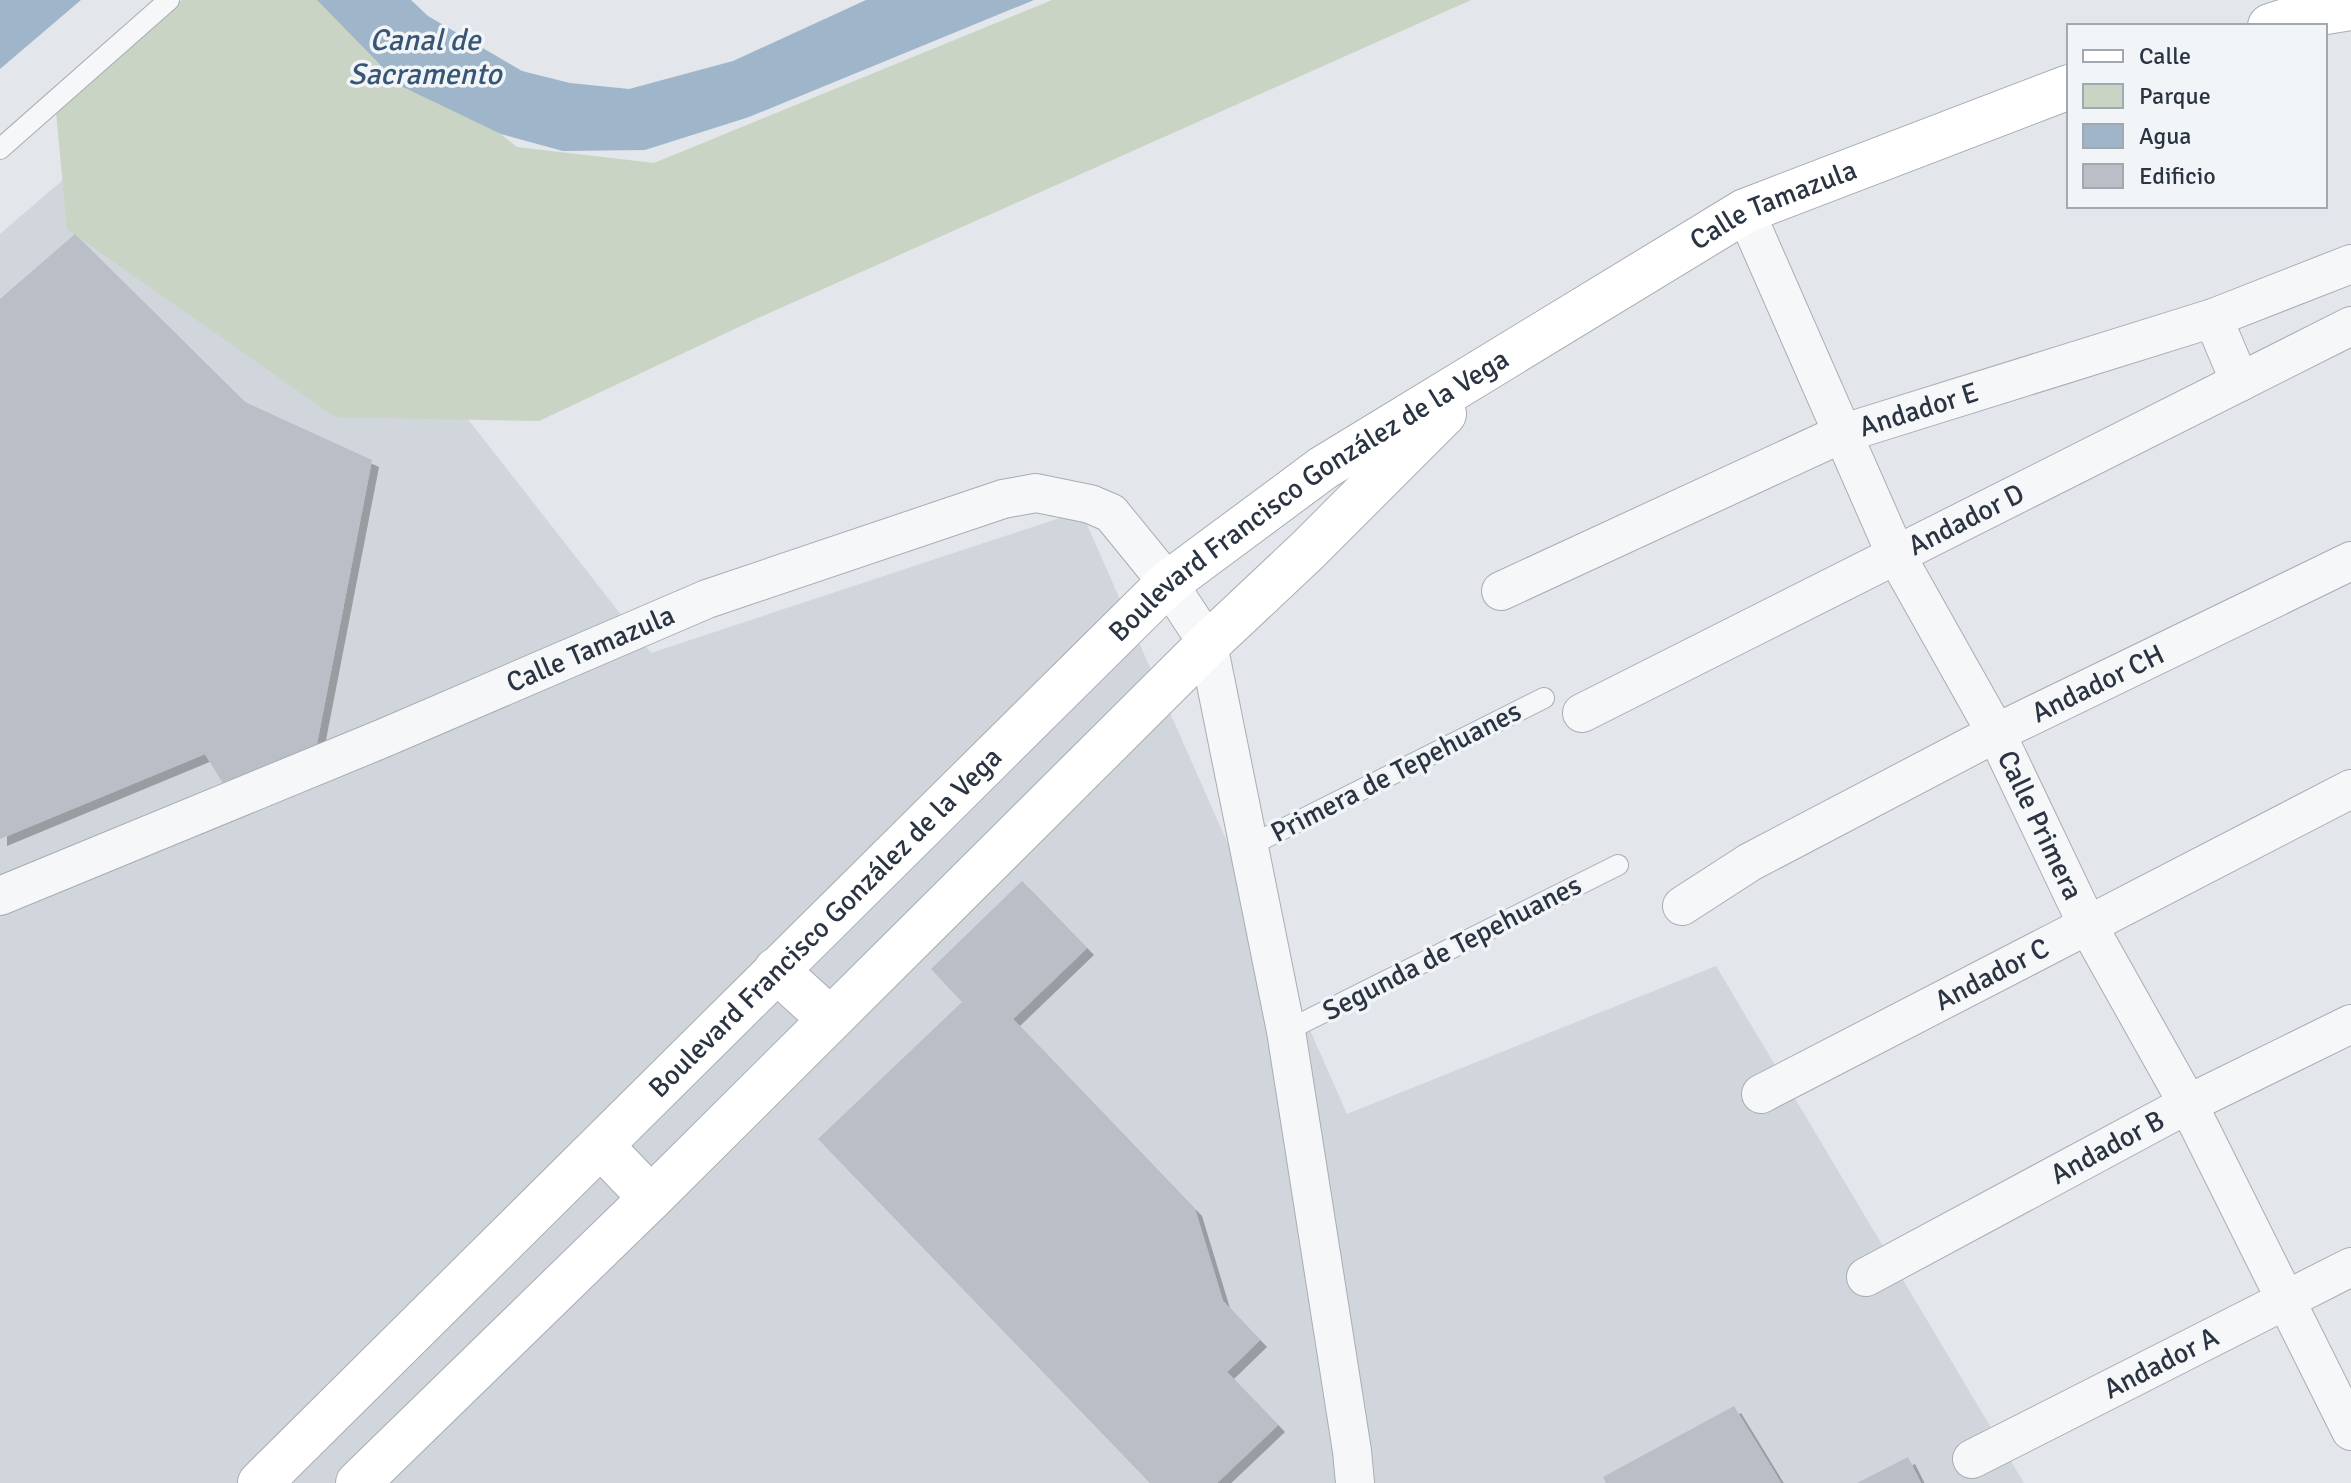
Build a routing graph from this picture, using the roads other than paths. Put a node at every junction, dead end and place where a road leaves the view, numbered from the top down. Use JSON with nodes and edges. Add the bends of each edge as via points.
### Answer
{"nodes":[{"id":1,"x":169,"y":0,"type":"edge"},
{"id":2,"x":2351,"y":8,"type":"edge"},
{"id":3,"x":2276,"y":24,"type":"edge"},
{"id":4,"x":2067,"y":88,"type":"edge"},
{"id":5,"x":0,"y":149,"type":"edge"},
{"id":6,"x":1745,"y":211,"type":"junction"},
{"id":7,"x":2351,"y":264,"type":"edge"},
{"id":8,"x":2213,"y":318,"type":"junction"},
{"id":9,"x":2351,"y":326,"type":"edge"},
{"id":10,"x":1497,"y":362,"type":"junction"},
{"id":11,"x":2240,"y":382,"type":"junction"},
{"id":12,"x":1841,"y":434,"type":"junction"},
{"id":13,"x":1896,"y":555,"type":"junction"},
{"id":14,"x":2351,"y":561,"type":"edge"},
{"id":15,"x":1168,"y":583,"type":"junction"},
{"id":16,"x":1501,"y":591,"type":"dead end"},
{"id":17,"x":1208,"y":644,"type":"junction"},
{"id":18,"x":1544,"y":698,"type":"dead end"},
{"id":19,"x":1582,"y":713,"type":"dead end"},
{"id":20,"x":1996,"y":733,"type":"junction"},
{"id":21,"x":2351,"y":789,"type":"edge"},
{"id":22,"x":1247,"y":847,"type":"junction"},
{"id":23,"x":1618,"y":865,"type":"dead end"},
{"id":24,"x":0,"y":896,"type":"edge"},
{"id":25,"x":1682,"y":906,"type":"dead end"},
{"id":26,"x":2087,"y":924,"type":"junction"},
{"id":27,"x":776,"y":970,"type":"junction"},
{"id":28,"x":830,"y":1019,"type":"junction"},
{"id":29,"x":2351,"y":1024,"type":"edge"},
{"id":30,"x":1286,"y":1031,"type":"junction"},
{"id":31,"x":1761,"y":1094,"type":"dead end"},
{"id":32,"x":2188,"y":1104,"type":"junction"},
{"id":33,"x":601,"y":1146,"type":"junction"},
{"id":34,"x":651,"y":1198,"type":"junction"},
{"id":35,"x":2351,"y":1267,"type":"edge"},
{"id":36,"x":1866,"y":1277,"type":"dead end"},
{"id":37,"x":2288,"y":1300,"type":"junction"},
{"id":38,"x":2351,"y":1431,"type":"edge"},
{"id":39,"x":1972,"y":1459,"type":"dead end"},
{"id":40,"x":260,"y":1483,"type":"edge"},
{"id":41,"x":358,"y":1483,"type":"edge"},
{"id":42,"x":1355,"y":1483,"type":"edge"}],
"edges":[{"from":1,"to":5,"type":"lane"},
{"from":2,"to":3,"type":"main road"},
{"from":4,"to":6,"type":"main road","name":"Calle Tamazula"},
{"from":6,"to":10,"type":"main road","name":"Calle Tamazula"},
{"from":6,"to":12,"type":"street","name":"Calle Primera"},
{"from":7,"to":8,"type":"street","name":"Andador E"},
{"from":8,"to":11,"type":"street"},
{"from":8,"to":12,"type":"street","name":"Andador E"},
{"from":9,"to":11,"type":"street","name":"Andador D"},
{"from":10,"to":15,"type":"main road","name":"Boulevard Francisco González de la Vega","via":[[1323,468]]},
{"from":10,"to":17,"type":"main road","name":"Boulevard Francisco González de la Vega"},
{"from":11,"to":13,"type":"street","name":"Andador D"},
{"from":12,"to":13,"type":"street","name":"Calle Primera"},
{"from":12,"to":16,"type":"street","name":"Andador E"},
{"from":13,"to":19,"type":"street","name":"Andador D"},
{"from":13,"to":20,"type":"street","name":"Calle Primera"},
{"from":14,"to":20,"type":"street","name":"Andador CH"},
{"from":15,"to":17,"type":"street","name":"Calle Tamazula"},
{"from":15,"to":24,"type":"street","name":"Calle Tamazula","via":[[1111,513],[1036,493],[1003,499],[707,599]]},
{"from":15,"to":27,"type":"main road","name":"Boulevard Francisco González de la Vega"},
{"from":17,"to":22,"type":"street"},
{"from":17,"to":28,"type":"main road","name":"Boulevard Francisco González de la Vega"},
{"from":18,"to":22,"type":"lane","name":"Primera de Tepehuanes"},
{"from":20,"to":25,"type":"street","name":"Andador CH","via":[[1750,862]]},
{"from":20,"to":26,"type":"street","name":"Calle Primera"},
{"from":21,"to":26,"type":"street","name":"Andador C"},
{"from":22,"to":30,"type":"street"},
{"from":23,"to":30,"type":"lane","name":"Segunda de Tepehuanes"},
{"from":26,"to":31,"type":"street","name":"Andador C"},
{"from":26,"to":32,"type":"street","name":"Calle Primera"},
{"from":27,"to":28,"type":"main road"},
{"from":27,"to":33,"type":"main road","name":"Boulevard Francisco González de la Vega"},
{"from":28,"to":34,"type":"main road","name":"Boulevard Francisco González de la Vega"},
{"from":29,"to":32,"type":"street","name":"Andador B"},
{"from":30,"to":42,"type":"street"},
{"from":32,"to":36,"type":"street","name":"Andador B"},
{"from":32,"to":37,"type":"street","name":"Calle Primera"},
{"from":33,"to":34,"type":"main road"},
{"from":33,"to":40,"type":"main road","name":"Boulevard Francisco González de la Vega"},
{"from":34,"to":41,"type":"main road","name":"Boulevard Francisco González de la Vega"},
{"from":35,"to":37,"type":"street","name":"Andador A"},
{"from":37,"to":38,"type":"street","name":"Calle Primera"},
{"from":37,"to":39,"type":"street","name":"Andador A"}]}
